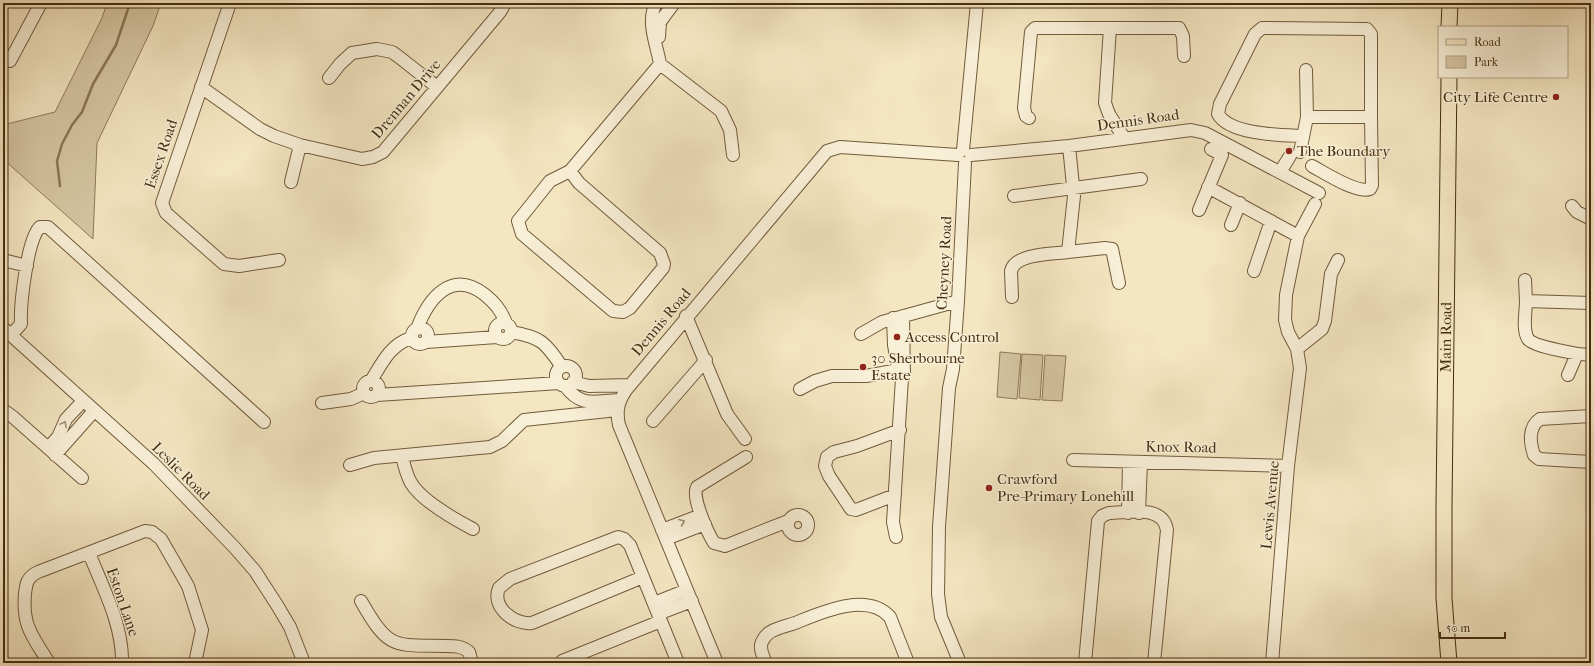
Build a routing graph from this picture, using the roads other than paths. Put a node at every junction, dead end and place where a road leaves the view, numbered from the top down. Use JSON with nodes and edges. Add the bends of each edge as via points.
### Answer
{"nodes":[{"id":1,"x":41,"y":3,"type":"edge"},
{"id":2,"x":230,"y":3,"type":"edge"},
{"id":3,"x":505,"y":3,"type":"edge"},
{"id":4,"x":656,"y":3,"type":"edge"},
{"id":5,"x":674,"y":3,"type":"edge"},
{"id":6,"x":977,"y":3,"type":"edge"},
{"id":7,"x":1450,"y":3,"type":"edge"},
{"id":8,"x":1449,"y":26,"type":"edge"},
{"id":9,"x":1110,"y":28,"type":"junction"},
{"id":10,"x":658,"y":52,"type":"junction"},
{"id":11,"x":1184,"y":56,"type":"dead end"},
{"id":12,"x":10,"y":61,"type":"dead end"},
{"id":13,"x":660,"y":64,"type":"junction"},
{"id":14,"x":1306,"y":70,"type":"dead end"},
{"id":15,"x":329,"y":78,"type":"dead end"},
{"id":16,"x":1449,"y":78,"type":"edge"},
{"id":17,"x":201,"y":87,"type":"junction"},
{"id":18,"x":437,"y":87,"type":"junction"},
{"id":19,"x":1307,"y":117,"type":"junction"},
{"id":20,"x":1371,"y":117,"type":"junction"},
{"id":21,"x":1030,"y":118,"type":"dead end"},
{"id":22,"x":1124,"y":138,"type":"junction"},
{"id":23,"x":300,"y":145,"type":"junction"},
{"id":24,"x":1069,"y":146,"type":"junction"},
{"id":25,"x":1297,"y":149,"type":"junction"},
{"id":26,"x":1211,"y":150,"type":"dead end"},
{"id":27,"x":733,"y":155,"type":"dead end"},
{"id":28,"x":964,"y":156,"type":"junction"},
{"id":29,"x":1312,"y":166,"type":"dead end"},
{"id":30,"x":570,"y":170,"type":"junction"},
{"id":31,"x":1284,"y":174,"type":"junction"},
{"id":32,"x":1141,"y":179,"type":"dead end"},
{"id":33,"x":291,"y":182,"type":"dead end"},
{"id":34,"x":1208,"y":187,"type":"junction"},
{"id":35,"x":1074,"y":188,"type":"junction"},
{"id":36,"x":1319,"y":193,"type":"dead end"},
{"id":37,"x":1014,"y":196,"type":"dead end"},
{"id":38,"x":1240,"y":203,"type":"junction"},
{"id":39,"x":1315,"y":204,"type":"dead end"},
{"id":40,"x":1572,"y":206,"type":"dead end"},
{"id":41,"x":1199,"y":210,"type":"dead end"},
{"id":42,"x":1591,"y":219,"type":"edge"},
{"id":43,"x":1271,"y":221,"type":"junction"},
{"id":44,"x":1231,"y":226,"type":"dead end"},
{"id":45,"x":1298,"y":236,"type":"junction"},
{"id":46,"x":1068,"y":252,"type":"junction"},
{"id":47,"x":3,"y":260,"type":"edge"},
{"id":48,"x":279,"y":260,"type":"dead end"},
{"id":49,"x":1338,"y":260,"type":"dead end"},
{"id":50,"x":27,"y":266,"type":"junction"},
{"id":51,"x":1254,"y":271,"type":"dead end"},
{"id":52,"x":1526,"y":280,"type":"dead end"},
{"id":53,"x":1119,"y":283,"type":"dead end"},
{"id":54,"x":1012,"y":296,"type":"dead end"},
{"id":55,"x":958,"y":301,"type":"junction"},
{"id":56,"x":1526,"y":301,"type":"junction"},
{"id":57,"x":1591,"y":302,"type":"edge"},
{"id":58,"x":686,"y":316,"type":"junction"},
{"id":59,"x":898,"y":317,"type":"junction"},
{"id":60,"x":508,"y":327,"type":"junction"},
{"id":61,"x":7,"y":331,"type":"edge"},
{"id":62,"x":414,"y":333,"type":"junction"},
{"id":63,"x":861,"y":334,"type":"dead end"},
{"id":64,"x":1297,"y":349,"type":"junction"},
{"id":65,"x":1577,"y":354,"type":"junction"},
{"id":66,"x":1591,"y":355,"type":"edge"},
{"id":67,"x":706,"y":360,"type":"junction"},
{"id":68,"x":562,"y":367,"type":"junction"},
{"id":69,"x":901,"y":372,"type":"junction"},
{"id":70,"x":1568,"y":375,"type":"dead end"},
{"id":71,"x":371,"y":381,"type":"junction"},
{"id":72,"x":566,"y":384,"type":"junction"},
{"id":73,"x":596,"y":386,"type":"junction"},
{"id":74,"x":629,"y":386,"type":"junction"},
{"id":75,"x":800,"y":389,"type":"dead end"},
{"id":76,"x":364,"y":393,"type":"junction"},
{"id":77,"x":377,"y":395,"type":"junction"},
{"id":78,"x":83,"y":401,"type":"junction"},
{"id":79,"x":595,"y":401,"type":"junction"},
{"id":80,"x":322,"y":403,"type":"dead end"},
{"id":81,"x":618,"y":405,"type":"junction"},
{"id":82,"x":3,"y":410,"type":"edge"},
{"id":83,"x":94,"y":411,"type":"junction"},
{"id":84,"x":1591,"y":416,"type":"edge"},
{"id":85,"x":653,"y":420,"type":"dead end"},
{"id":86,"x":264,"y":422,"type":"dead end"},
{"id":87,"x":900,"y":430,"type":"junction"},
{"id":88,"x":745,"y":439,"type":"dead end"},
{"id":89,"x":51,"y":451,"type":"junction"},
{"id":90,"x":402,"y":456,"type":"junction"},
{"id":91,"x":746,"y":457,"type":"dead end"},
{"id":92,"x":1073,"y":460,"type":"dead end"},
{"id":93,"x":1128,"y":462,"type":"junction"},
{"id":94,"x":1141,"y":462,"type":"junction"},
{"id":95,"x":1591,"y":462,"type":"edge"},
{"id":96,"x":350,"y":465,"type":"dead end"},
{"id":97,"x":1288,"y":466,"type":"junction"},
{"id":98,"x":82,"y":478,"type":"dead end"},
{"id":99,"x":895,"y":494,"type":"junction"},
{"id":100,"x":1133,"y":513,"type":"junction"},
{"id":101,"x":703,"y":520,"type":"junction"},
{"id":102,"x":788,"y":521,"type":"dead end"},
{"id":103,"x":473,"y":529,"type":"dead end"},
{"id":104,"x":664,"y":535,"type":"junction"},
{"id":105,"x":896,"y":537,"type":"dead end"},
{"id":106,"x":89,"y":553,"type":"junction"},
{"id":107,"x":643,"y":577,"type":"junction"},
{"id":108,"x":687,"y":590,"type":"junction"},
{"id":109,"x":1444,"y":598,"type":"junction"},
{"id":110,"x":692,"y":601,"type":"junction"},
{"id":111,"x":361,"y":602,"type":"dead end"},
{"id":112,"x":658,"y":613,"type":"junction"},
{"id":113,"x":562,"y":661,"type":"dead end"},
{"id":114,"x":49,"y":663,"type":"edge"},
{"id":115,"x":122,"y":663,"type":"edge"},
{"id":116,"x":195,"y":663,"type":"edge"},
{"id":117,"x":304,"y":663,"type":"edge"},
{"id":118,"x":472,"y":663,"type":"edge"},
{"id":119,"x":678,"y":663,"type":"edge"},
{"id":120,"x":717,"y":663,"type":"edge"},
{"id":121,"x":766,"y":663,"type":"edge"},
{"id":122,"x":908,"y":663,"type":"edge"},
{"id":123,"x":960,"y":663,"type":"edge"},
{"id":124,"x":1085,"y":663,"type":"edge"},
{"id":125,"x":1154,"y":663,"type":"edge"},
{"id":126,"x":1272,"y":663,"type":"edge"},
{"id":127,"x":1439,"y":663,"type":"edge"},
{"id":128,"x":1449,"y":663,"type":"edge"}],
"edges":[{"from":1,"to":12,"type":"street"},
{"from":2,"to":17,"type":"street","name":"Essex Road"},
{"from":3,"to":18,"type":"street","name":"Drennan Drive"},
{"from":4,"to":10,"type":"street","via":[[652,19]]},
{"from":5,"to":10,"type":"street","via":[[660,22]]},
{"from":6,"to":28,"type":"street","name":"Cheyney Road"},
{"from":7,"to":8,"type":"main road"},
{"from":9,"to":11,"type":"street","via":[[1179,28],[1184,36]]},
{"from":9,"to":21,"type":"street","via":[[1033,29],[1024,108],[1026,116]]},
{"from":9,"to":22,"type":"street","via":[[1104,102]]},
{"from":10,"to":13,"type":"street"},
{"from":13,"to":27,"type":"street","via":[[720,111],[730,130]]},
{"from":13,"to":30,"type":"street"},
{"from":14,"to":19,"type":"street"},
{"from":15,"to":18,"type":"street","via":[[352,53],[377,49],[395,54]]},
{"from":16,"to":109,"type":"main road","name":"Main Road"},
{"from":17,"to":23,"type":"street","name":"Drennan Drive","via":[[267,133]]},
{"from":17,"to":48,"type":"street","name":"Essex Road","via":[[162,199],[163,208],[224,264],[239,266]]},
{"from":18,"to":23,"type":"street","name":"Drennan Drive","via":[[383,152],[373,157],[362,159]]},
{"from":19,"to":20,"type":"street"},
{"from":19,"to":25,"type":"street"},
{"from":20,"to":25,"type":"street","via":[[1369,31],[1334,28],[1262,28],[1253,37],[1220,104],[1218,114],[1226,122]]},
{"from":20,"to":29,"type":"street","via":[[1370,189],[1356,188]]},
{"from":22,"to":24,"type":"street","name":"Dennis Road"},
{"from":22,"to":31,"type":"street","name":"Dennis Road","via":[[1182,130],[1198,131]]},
{"from":23,"to":33,"type":"street"},
{"from":24,"to":28,"type":"street","name":"Dennis Road"},
{"from":24,"to":35,"type":"street"},
{"from":25,"to":31,"type":"street"},
{"from":26,"to":34,"type":"street","via":[[1222,154]]},
{"from":28,"to":55,"type":"street","name":"Cheyney Road"},
{"from":28,"to":58,"type":"street","name":"Dennis Road","via":[[840,147],[827,151]]},
{"from":30,"to":30,"type":"street","via":[[579,183],[662,256],[663,268],[630,308],[623,312],[612,311],[520,230],[518,221],[550,181]]},
{"from":31,"to":36,"type":"street","name":"Dennis Road"},
{"from":32,"to":35,"type":"street"},
{"from":34,"to":38,"type":"street"},
{"from":34,"to":41,"type":"street"},
{"from":35,"to":37,"type":"street"},
{"from":35,"to":46,"type":"street"},
{"from":38,"to":43,"type":"street"},
{"from":38,"to":44,"type":"street"},
{"from":39,"to":45,"type":"street","name":"Lewis Avenue"},
{"from":40,"to":42,"type":"street","via":[[1576,212]]},
{"from":43,"to":45,"type":"street"},
{"from":43,"to":51,"type":"street"},
{"from":45,"to":64,"type":"street","name":"Lewis Avenue","via":[[1285,311],[1288,332]]},
{"from":46,"to":53,"type":"street","via":[[1112,249]]},
{"from":46,"to":54,"type":"street","via":[[1018,260],[1011,271]]},
{"from":47,"to":50,"type":"street"},
{"from":49,"to":64,"type":"street","via":[[1331,274],[1322,329]]},
{"from":50,"to":61,"type":"street","via":[[22,294],[21,324]]},
{"from":50,"to":86,"type":"street","via":[[37,230],[40,227],[48,227]]},
{"from":52,"to":56,"type":"street"},
{"from":55,"to":59,"type":"street"},
{"from":55,"to":123,"type":"street","name":"Cheyney Road","via":[[939,528],[938,594],[941,617]]},
{"from":56,"to":57,"type":"street"},
{"from":56,"to":65,"type":"street","via":[[1526,327],[1530,341]]},
{"from":58,"to":67,"type":"street"},
{"from":58,"to":74,"type":"street","name":"Dennis Road"},
{"from":59,"to":63,"type":"street","via":[[874,325]]},
{"from":59,"to":69,"type":"street"},
{"from":60,"to":62,"type":"street","via":[[507,338],[502,339],[497,337],[426,342],[427,332],[422,328]]},
{"from":60,"to":62,"type":"street","via":[[499,307],[474,287],[460,284],[440,291],[422,314]]},
{"from":60,"to":68,"type":"street","via":[[544,343]]},
{"from":61,"to":78,"type":"street","name":"Leslie Road"},
{"from":62,"to":71,"type":"street","via":[[386,355]]},
{"from":64,"to":97,"type":"street","name":"Lewis Avenue","via":[[1300,368]]},
{"from":65,"to":66,"type":"street"},
{"from":65,"to":70,"type":"street"},
{"from":67,"to":85,"type":"street"},
{"from":67,"to":88,"type":"street","via":[[727,414]]},
{"from":68,"to":72,"type":"street","via":[[556,374]]},
{"from":68,"to":72,"type":"street","via":[[569,366],[576,376]]},
{"from":69,"to":75,"type":"street","via":[[832,376]]},
{"from":69,"to":87,"type":"street"},
{"from":71,"to":76,"type":"street","via":[[364,385]]},
{"from":71,"to":77,"type":"street","via":[[378,385],[380,390]]},
{"from":72,"to":73,"type":"street"},
{"from":72,"to":77,"type":"street"},
{"from":72,"to":79,"type":"street","via":[[573,396],[580,401]]},
{"from":73,"to":74,"type":"street"},
{"from":73,"to":79,"type":"street"},
{"from":74,"to":81,"type":"street","name":"Dennis Road"},
{"from":76,"to":77,"type":"street","via":[[370,398]]},
{"from":76,"to":80,"type":"street","via":[[351,399]]},
{"from":78,"to":83,"type":"street","name":"Leslie Road"},
{"from":89,"to":78,"type":"street","one_way":true,"via":[[66,419]]},
{"from":79,"to":81,"type":"street"},
{"from":81,"to":90,"type":"street","via":[[524,420],[502,442],[490,447]]},
{"from":81,"to":104,"type":"street","via":[[619,425]]},
{"from":82,"to":89,"type":"street"},
{"from":83,"to":89,"type":"street"},
{"from":83,"to":117,"type":"street","name":"Leslie Road","via":[[165,475],[255,571],[290,628]]},
{"from":84,"to":95,"type":"street","via":[[1540,419],[1534,425],[1531,438],[1534,454],[1539,459]]},
{"from":87,"to":99,"type":"street"},
{"from":87,"to":99,"type":"street","via":[[834,452],[829,455],[826,462],[829,476],[851,509],[856,510]]},
{"from":89,"to":98,"type":"street"},
{"from":90,"to":96,"type":"street","via":[[374,458]]},
{"from":90,"to":103,"type":"street","via":[[412,484],[425,498]]},
{"from":91,"to":101,"type":"street","via":[[697,487],[694,496]]},
{"from":92,"to":93,"type":"street","name":"Knox Road"},
{"from":93,"to":94,"type":"street","name":"Knox Road"},
{"from":93,"to":100,"type":"street"},
{"from":94,"to":97,"type":"street","name":"Knox Road"},
{"from":94,"to":100,"type":"street"},
{"from":97,"to":126,"type":"street","name":"Lewis Avenue"},
{"from":99,"to":105,"type":"street","via":[[893,522]]},
{"from":100,"to":124,"type":"street","via":[[1105,514],[1096,524]]},
{"from":100,"to":125,"type":"street","via":[[1157,514],[1165,522],[1167,530]]},
{"from":101,"to":102,"type":"street","via":[[714,543],[725,546]]},
{"from":101,"to":104,"type":"street"},
{"from":104,"to":108,"type":"street"},
{"from":106,"to":114,"type":"street","via":[[38,572],[30,576],[26,582],[26,622]]},
{"from":106,"to":115,"type":"street","name":"Eston Lane","via":[[118,629]]},
{"from":106,"to":116,"type":"street","via":[[139,532],[152,532],[161,539],[188,586],[200,620],[202,630]]},
{"from":107,"to":107,"type":"street","via":[[630,545],[618,537],[510,579],[499,588],[497,599],[503,610],[515,620],[525,624],[532,623]]},
{"from":107,"to":112,"type":"street"},
{"from":108,"to":110,"type":"street"},
{"from":108,"to":112,"type":"street"},
{"from":109,"to":127,"type":"main road","name":"Main Road","via":[[1439,625]]},
{"from":109,"to":128,"type":"main road","name":"Main Road"},
{"from":110,"to":112,"type":"street"},
{"from":110,"to":120,"type":"street"},
{"from":111,"to":118,"type":"street","via":[[380,631],[395,644],[457,646],[469,652]]},
{"from":112,"to":113,"type":"street"},
{"from":112,"to":119,"type":"street"},
{"from":121,"to":122,"type":"street","via":[[762,641],[770,632],[834,608],[853,606],[874,608],[890,617]]}]}
